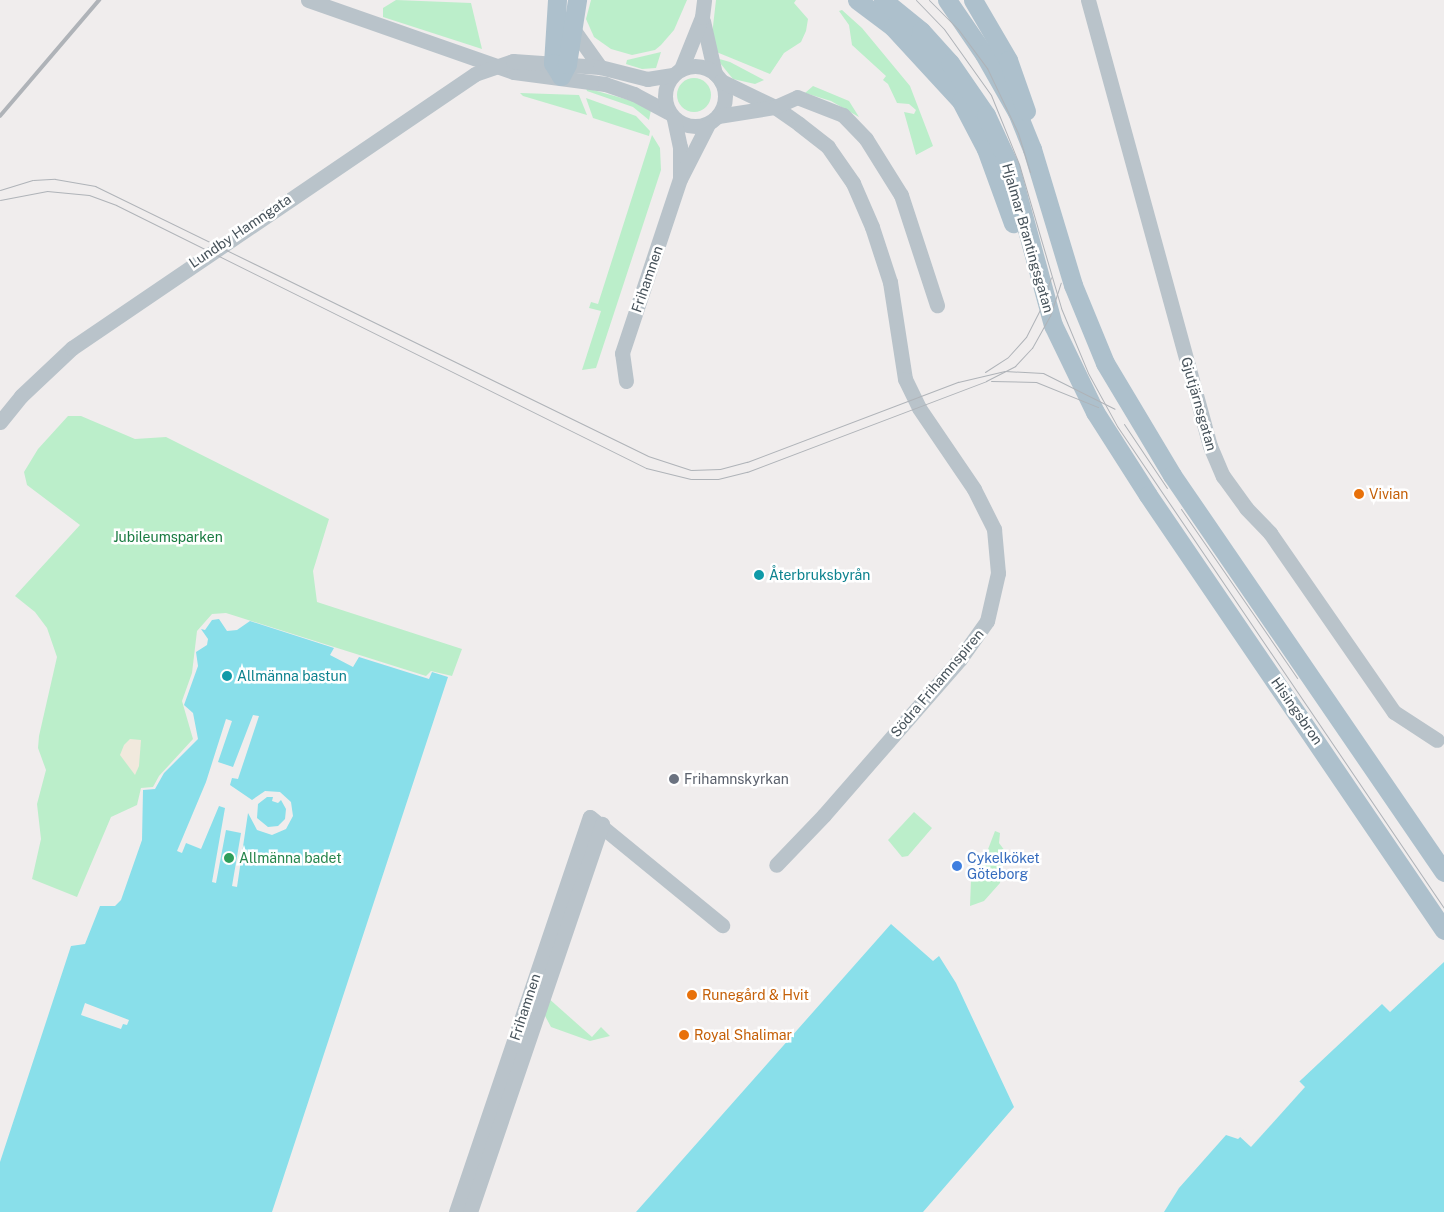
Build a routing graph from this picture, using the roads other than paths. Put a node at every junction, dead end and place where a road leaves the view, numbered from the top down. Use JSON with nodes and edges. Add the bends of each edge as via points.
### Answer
{"nodes":[{"id":1,"x":308,"y":0,"type":"edge"},
{"id":2,"x":556,"y":0,"type":"edge"},
{"id":3,"x":577,"y":0,"type":"edge"},
{"id":4,"x":704,"y":0,"type":"edge"},
{"id":5,"x":857,"y":0,"type":"edge"},
{"id":6,"x":883,"y":0,"type":"edge"},
{"id":7,"x":947,"y":0,"type":"edge"},
{"id":8,"x":973,"y":0,"type":"edge"},
{"id":9,"x":1088,"y":0,"type":"edge"},
{"id":10,"x":702,"y":17,"type":"junction"},
{"id":11,"x":573,"y":29,"type":"junction"},
{"id":12,"x":499,"y":66,"type":"junction"},
{"id":13,"x":600,"y":67,"type":"junction"},
{"id":14,"x":560,"y":68,"type":"junction"},
{"id":15,"x":677,"y":72,"type":"junction"},
{"id":16,"x":718,"y":77,"type":"junction"},
{"id":17,"x":774,"y":107,"type":"junction"},
{"id":18,"x":671,"y":115,"type":"junction"},
{"id":19,"x":713,"y":120,"type":"junction"},
{"id":20,"x":1032,"y":149,"type":"junction"},
{"id":21,"x":680,"y":179,"type":"junction"},
{"id":22,"x":1044,"y":297,"type":"junction"},
{"id":23,"x":937,"y":305,"type":"dead end"},
{"id":24,"x":626,"y":380,"type":"dead end"},
{"id":25,"x":0,"y":422,"type":"edge"},
{"id":26,"x":1148,"y":495,"type":"joint"},
{"id":27,"x":1437,"y":740,"type":"dead end"},
{"id":28,"x":602,"y":824,"type":"junction"},
{"id":29,"x":776,"y":865,"type":"dead end"},
{"id":30,"x":1444,"y":872,"type":"edge"},
{"id":31,"x":722,"y":925,"type":"dead end"},
{"id":32,"x":1444,"y":930,"type":"edge"},
{"id":33,"x":456,"y":1212,"type":"edge"},
{"id":34,"x":470,"y":1212,"type":"edge"}],
"edges":[{"from":1,"to":12,"type":"street","name":"Lundby Hamngata"},
{"from":2,"to":14,"type":"main road"},
{"from":3,"to":11,"type":"main road"},
{"from":4,"to":10,"type":"street"},
{"from":5,"to":22,"type":"main road","via":[[894,28],[961,101],[986,149],[1009,208],[1025,265]]},
{"from":6,"to":22,"type":"main road","name":"Hjalmar Brantingsgatan","via":[[920,31],[950,63],[986,115],[1010,167]]},
{"from":7,"to":20,"type":"main road","name":"Hjalmar Brantingsgatan","via":[[984,54],[1017,112]]},
{"from":8,"to":20,"type":"main road","via":[[1008,60],[1030,125]]},
{"from":9,"to":27,"type":"street","name":"Gjutjärnsgatan","via":[[1216,461],[1246,508],[1270,533],[1394,712]]},
{"from":10,"to":15,"type":"street"},
{"from":10,"to":16,"type":"street"},
{"from":11,"to":13,"type":"street"},
{"from":11,"to":14,"type":"main road"},
{"from":12,"to":14,"type":"street","name":"Lundby Hamngata","via":[[513,61]]},
{"from":12,"to":25,"type":"street","name":"Lundby Hamngata","via":[[467,78],[98,329],[50,366]]},
{"from":13,"to":14,"type":"street","name":"Lundby Hamngata"},
{"from":13,"to":15,"type":"street","name":"Lundby Hamngata","via":[[647,80]]},
{"from":14,"to":18,"type":"street","name":"Lundby Hamngata","via":[[634,94]]},
{"from":15,"to":16,"type":"street","via":[[698,66]]},
{"from":15,"to":18,"type":"street","via":[[664,93]]},
{"from":16,"to":17,"type":"street"},
{"from":16,"to":19,"type":"street","via":[[725,99]]},
{"from":17,"to":19,"type":"street"},
{"from":17,"to":23,"type":"street","via":[[797,97],[820,104],[843,115],[866,139],[901,195]]},
{"from":17,"to":29,"type":"street","name":"Södra Frihamnspiren","via":[[828,147],[853,183],[890,282],[905,379],[919,408],[974,489],[990,521],[994,530],[998,574],[987,621],[960,659]]},
{"from":18,"to":19,"type":"street","via":[[690,127]]},
{"from":18,"to":21,"type":"street","name":"Frihamnen","via":[[680,147]]},
{"from":19,"to":21,"type":"street","name":"Frihamnen"},
{"from":20,"to":30,"type":"main road","name":"Hjalmar Brantingsgatan","via":[[1089,327],[1105,363],[1172,475]]},
{"from":21,"to":24,"type":"street","name":"Frihamnen","via":[[622,353]]},
{"from":22,"to":26,"type":"main road","name":"Hjalmar Brantingsgatan","via":[[1073,371]]},
{"from":26,"to":32,"type":"main road","name":"Hisingsbron"},
{"from":28,"to":31,"type":"street"},
{"from":28,"to":33,"type":"street","name":"Frihamnen","via":[[590,816]]},
{"from":28,"to":34,"type":"street","name":"Frihamnen"}]}
